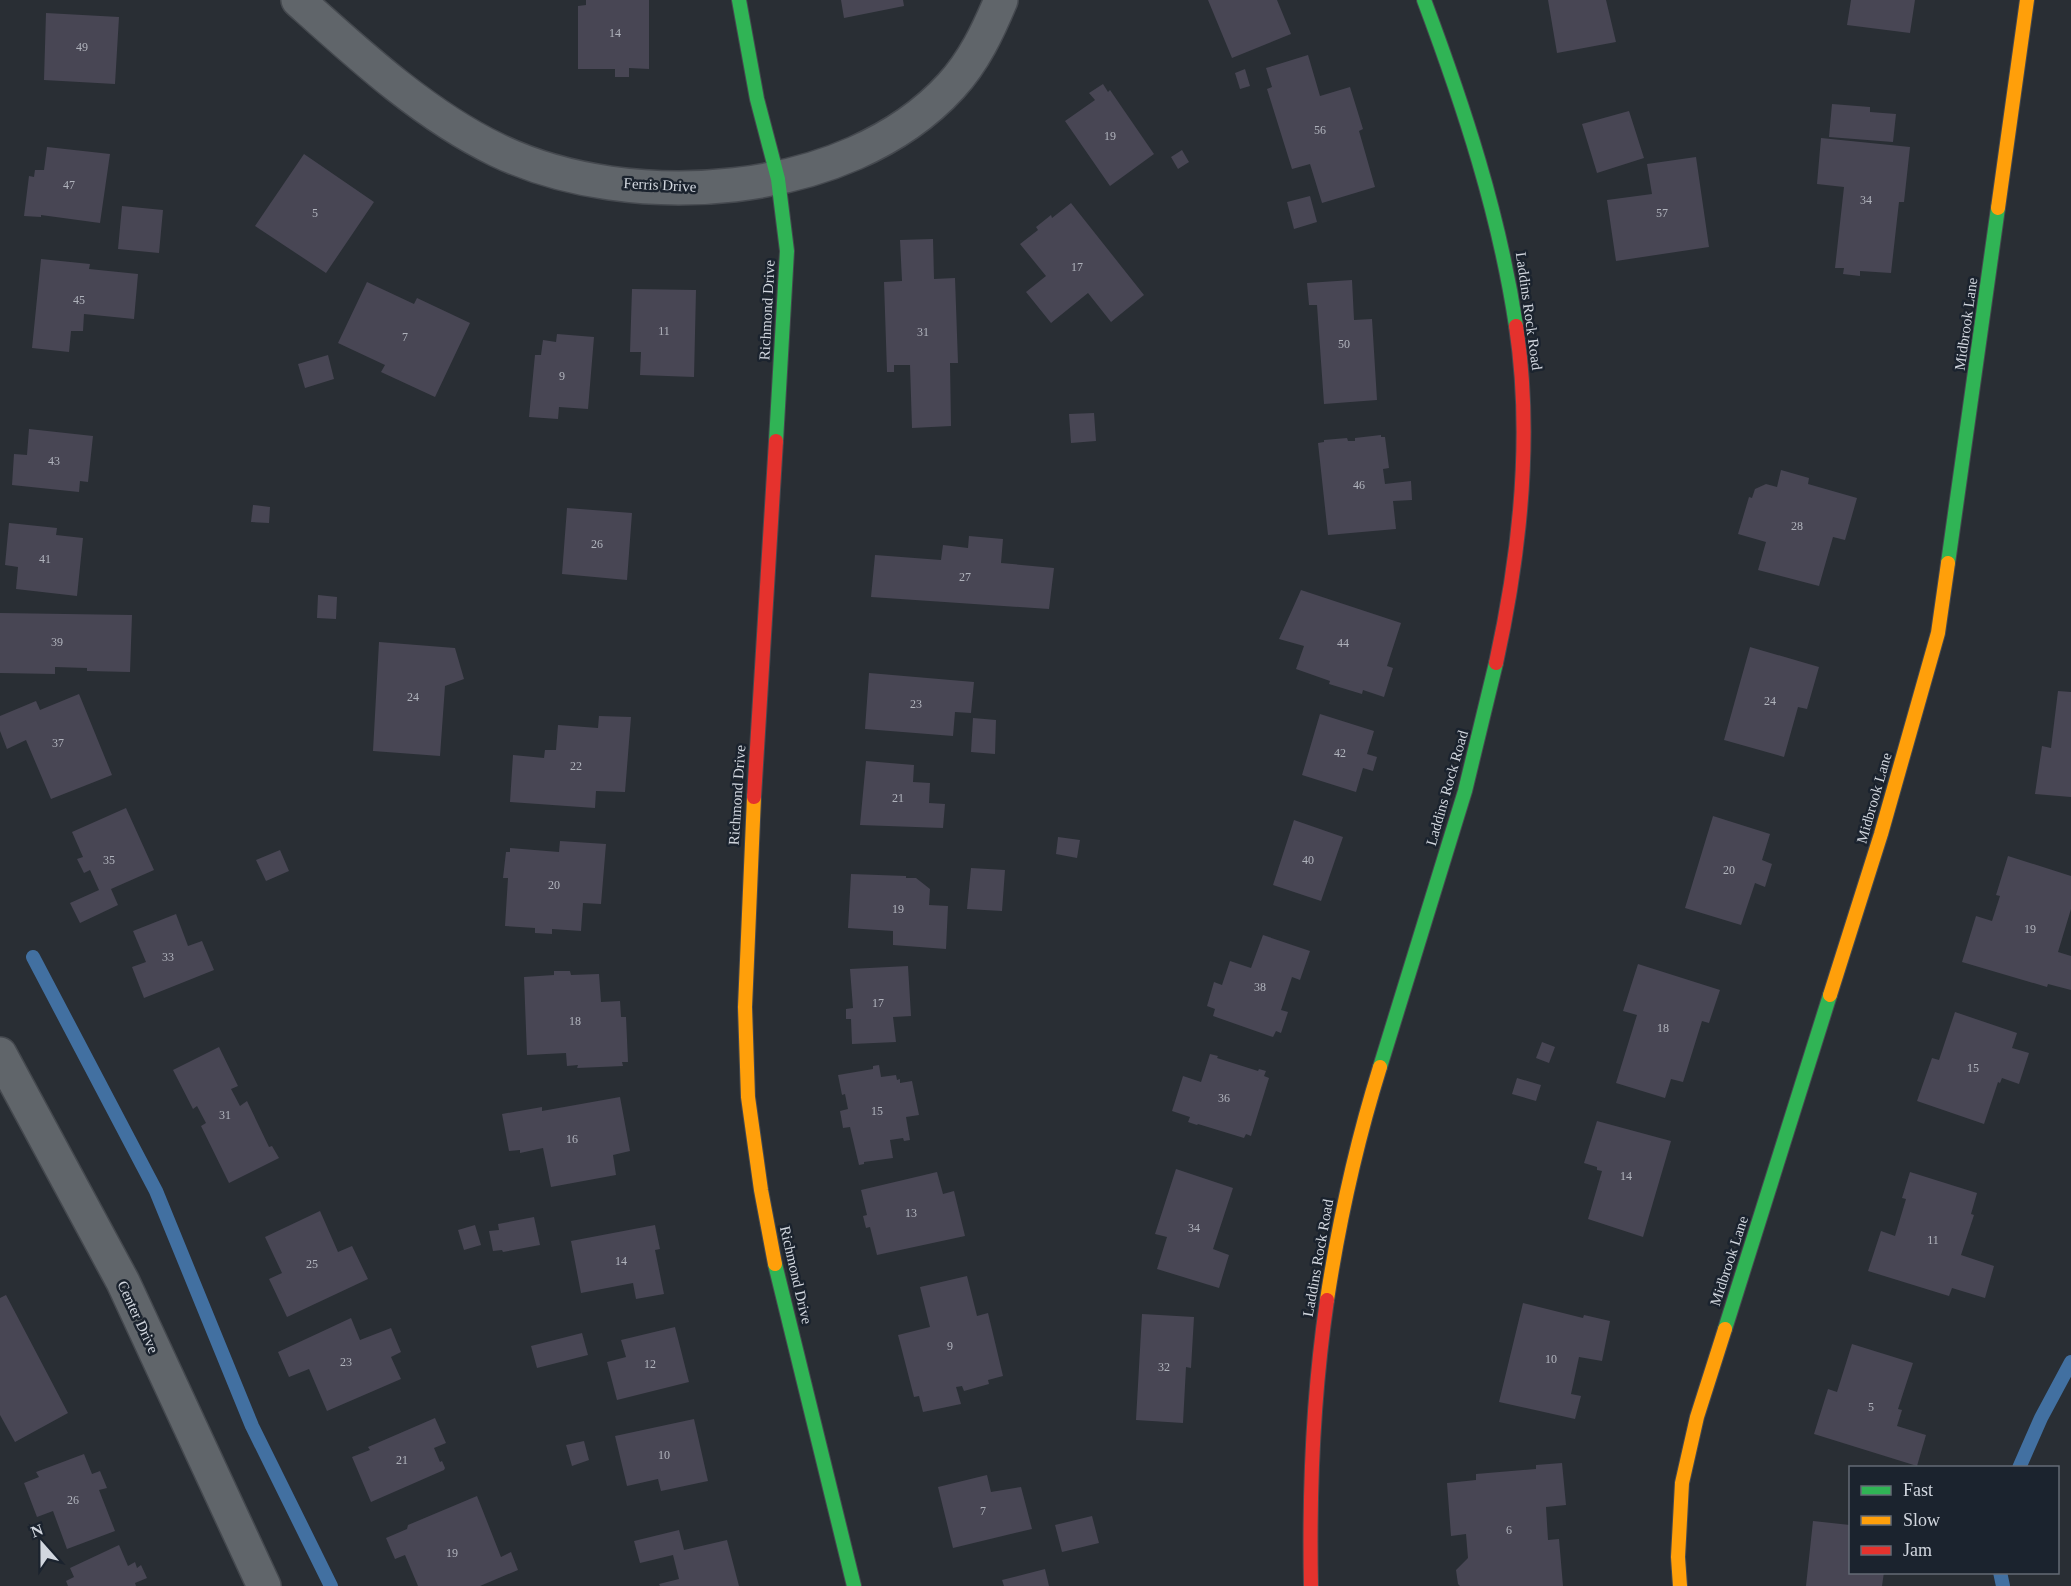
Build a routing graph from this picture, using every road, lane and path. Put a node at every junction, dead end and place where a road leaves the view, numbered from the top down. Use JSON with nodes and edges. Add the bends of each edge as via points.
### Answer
{"nodes":[{"id":1,"x":298,"y":0,"type":"edge"},
{"id":2,"x":739,"y":0,"type":"edge"},
{"id":3,"x":1001,"y":0,"type":"edge"},
{"id":4,"x":1424,"y":0,"type":"edge"},
{"id":5,"x":2027,"y":0,"type":"edge"},
{"id":6,"x":778,"y":179,"type":"junction"},
{"id":7,"x":0,"y":1054,"type":"edge"},
{"id":8,"x":264,"y":1586,"type":"edge"},
{"id":9,"x":854,"y":1586,"type":"edge"},
{"id":10,"x":1311,"y":1586,"type":"edge"},
{"id":11,"x":1680,"y":1586,"type":"edge"}],
"edges":[{"from":1,"to":6,"type":"street","name":"Ferris Drive","via":[[439,117],[471,137],[532,165],[562,175],[656,187],[697,188]]},
{"from":2,"to":6,"type":"street","name":"Richmond Drive","via":[[757,99]]},
{"from":3,"to":6,"type":"street","name":"Ferris Drive","via":[[970,63],[910,123],[847,156]]},
{"from":4,"to":10,"type":"street","name":"Laddins Rock Road","via":[[1483,168],[1504,250],[1519,350],[1523,459],[1512,575],[1475,757],[1374,1088],[1353,1162],[1335,1250],[1313,1420]]},
{"from":5,"to":11,"type":"street","name":"Midbrook Lane","via":[[1938,633],[1878,845],[1697,1417],[1682,1483]]},
{"from":6,"to":9,"type":"street","name":"Richmond Drive","via":[[787,251],[751,838],[745,1007],[748,1097],[760,1190],[776,1269]]},
{"from":7,"to":8,"type":"street","name":"Center Drive","via":[[123,1282]]}]}
